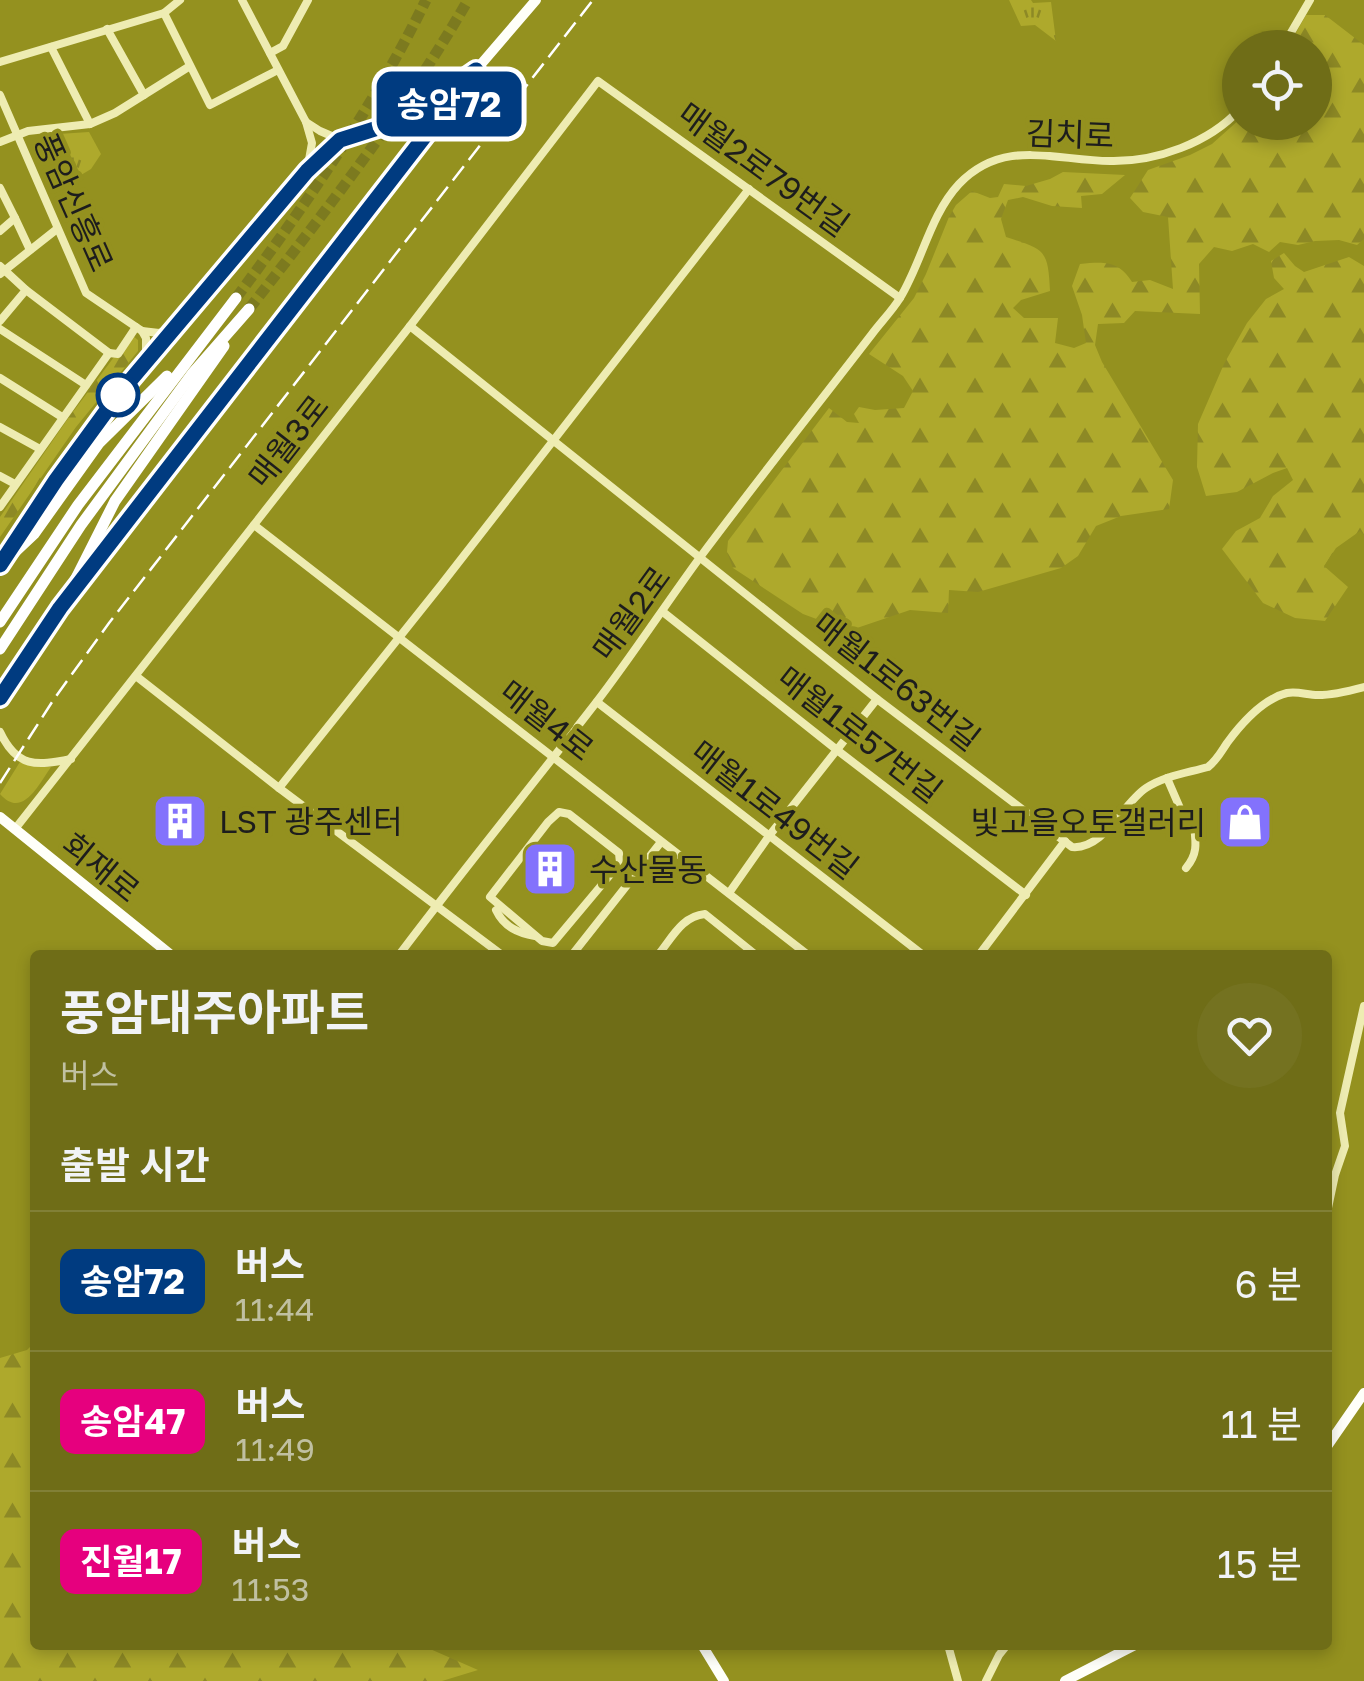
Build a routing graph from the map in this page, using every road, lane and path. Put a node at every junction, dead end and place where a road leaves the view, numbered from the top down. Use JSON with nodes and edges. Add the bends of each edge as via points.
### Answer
{"nodes":[{"id":1,"x":180,"y":0,"type":"edge"},
{"id":2,"x":242,"y":0,"type":"edge"},
{"id":3,"x":308,"y":0,"type":"edge"},
{"id":4,"x":536,"y":0,"type":"edge"},
{"id":5,"x":1310,"y":0,"type":"edge"},
{"id":6,"x":164,"y":14,"type":"junction"},
{"id":7,"x":107,"y":29,"type":"junction"},
{"id":8,"x":1292,"y":30,"type":"edge"},
{"id":9,"x":50,"y":47,"type":"junction"},
{"id":10,"x":270,"y":53,"type":"junction"},
{"id":11,"x":0,"y":62,"type":"edge"},
{"id":12,"x":190,"y":66,"type":"junction"},
{"id":13,"x":278,"y":70,"type":"junction"},
{"id":14,"x":476,"y":70,"type":"junction"},
{"id":15,"x":598,"y":81,"type":"joint"},
{"id":16,"x":0,"y":95,"type":"edge"},
{"id":17,"x":144,"y":95,"type":"junction"},
{"id":18,"x":306,"y":122,"type":"junction"},
{"id":19,"x":90,"y":124,"type":"junction"},
{"id":20,"x":1222,"y":124,"type":"edge"},
{"id":21,"x":17,"y":134,"type":"junction"},
{"id":22,"x":340,"y":140,"type":"junction"},
{"id":23,"x":0,"y":142,"type":"edge"},
{"id":24,"x":307,"y":171,"type":"junction"},
{"id":25,"x":0,"y":188,"type":"edge"},
{"id":26,"x":748,"y":189,"type":"junction"},
{"id":27,"x":15,"y":218,"type":"junction"},
{"id":28,"x":57,"y":229,"type":"junction"},
{"id":29,"x":0,"y":231,"type":"edge"},
{"id":30,"x":30,"y":250,"type":"junction"},
{"id":31,"x":1,"y":270,"type":"edge"},
{"id":32,"x":26,"y":290,"type":"junction"},
{"id":33,"x":236,"y":298,"type":"tunnel mouth"},
{"id":34,"x":900,"y":298,"type":"junction"},
{"id":35,"x":0,"y":321,"type":"edge"},
{"id":36,"x":410,"y":326,"type":"junction"},
{"id":37,"x":173,"y":328,"type":"junction"},
{"id":38,"x":0,"y":329,"type":"edge"},
{"id":39,"x":139,"y":329,"type":"junction"},
{"id":40,"x":195,"y":349,"type":"junction"},
{"id":41,"x":109,"y":352,"type":"junction"},
{"id":42,"x":146,"y":361,"type":"junction"},
{"id":43,"x":0,"y":378,"type":"edge"},
{"id":44,"x":86,"y":385,"type":"junction"},
{"id":45,"x":62,"y":417,"type":"junction"},
{"id":46,"x":0,"y":426,"type":"edge"},
{"id":47,"x":553,"y":439,"type":"junction"},
{"id":48,"x":40,"y":450,"type":"junction"},
{"id":49,"x":0,"y":476,"type":"edge"},
{"id":50,"x":15,"y":484,"type":"junction"},
{"id":51,"x":0,"y":507,"type":"edge"},
{"id":52,"x":254,"y":525,"type":"junction"},
{"id":53,"x":700,"y":559,"type":"junction"},
{"id":54,"x":0,"y":566,"type":"edge"},
{"id":55,"x":60,"y":608,"type":"junction"},
{"id":56,"x":663,"y":612,"type":"junction"},
{"id":57,"x":0,"y":622,"type":"edge"},
{"id":58,"x":398,"y":638,"type":"junction"},
{"id":59,"x":0,"y":650,"type":"edge"},
{"id":60,"x":136,"y":676,"type":"junction"},
{"id":61,"x":1364,"y":687,"type":"edge"},
{"id":62,"x":0,"y":698,"type":"edge"},
{"id":63,"x":877,"y":700,"type":"junction"},
{"id":64,"x":597,"y":702,"type":"junction"},
{"id":65,"x":0,"y":732,"type":"edge"},
{"id":66,"x":837,"y":750,"type":"junction"},
{"id":67,"x":553,"y":757,"type":"junction"},
{"id":68,"x":71,"y":759,"type":"junction"},
{"id":69,"x":1167,"y":778,"type":"junction"},
{"id":70,"x":279,"y":788,"type":"junction"},
{"id":71,"x":0,"y":817,"type":"edge"},
{"id":72,"x":15,"y":830,"type":"junction"},
{"id":73,"x":769,"y":836,"type":"junction"},
{"id":74,"x":1064,"y":841,"type":"junction"},
{"id":75,"x":661,"y":842,"type":"junction"},
{"id":76,"x":620,"y":863,"type":"junction"},
{"id":77,"x":1186,"y":868,"type":"dead end"},
{"id":78,"x":636,"y":874,"type":"junction"},
{"id":79,"x":729,"y":893,"type":"junction"},
{"id":80,"x":1026,"y":895,"type":"junction"},
{"id":81,"x":436,"y":906,"type":"junction"},
{"id":82,"x":496,"y":910,"type":"dead end"},
{"id":83,"x":541,"y":943,"type":"junction"},
{"id":84,"x":165,"y":950,"type":"edge"},
{"id":85,"x":403,"y":950,"type":"edge"},
{"id":86,"x":495,"y":950,"type":"edge"},
{"id":87,"x":576,"y":950,"type":"edge"},
{"id":88,"x":662,"y":950,"type":"edge"},
{"id":89,"x":750,"y":950,"type":"edge"},
{"id":90,"x":802,"y":950,"type":"edge"},
{"id":91,"x":917,"y":950,"type":"edge"},
{"id":92,"x":983,"y":950,"type":"edge"},
{"id":93,"x":1364,"y":1006,"type":"edge"},
{"id":94,"x":1332,"y":1186,"type":"edge"},
{"id":95,"x":1364,"y":1393,"type":"edge"},
{"id":96,"x":1332,"y":1439,"type":"edge"},
{"id":97,"x":705,"y":1650,"type":"edge"},
{"id":98,"x":949,"y":1650,"type":"edge"},
{"id":99,"x":1003,"y":1650,"type":"edge"},
{"id":100,"x":1124,"y":1650,"type":"edge"},
{"id":101,"x":724,"y":1681,"type":"edge"},
{"id":102,"x":958,"y":1681,"type":"edge"},
{"id":103,"x":986,"y":1681,"type":"edge"},
{"id":104,"x":1065,"y":1681,"type":"edge"}],
"edges":[{"from":1,"to":6,"type":"street"},
{"from":2,"to":10,"type":"street"},
{"from":3,"to":10,"type":"street","via":[[283,46]]},
{"from":4,"to":14,"type":"main road"},
{"from":5,"to":8,"type":"street"},
{"from":6,"to":7,"type":"street"},
{"from":6,"to":12,"type":"street"},
{"from":7,"to":9,"type":"street"},
{"from":7,"to":17,"type":"street"},
{"from":9,"to":11,"type":"street"},
{"from":9,"to":19,"type":"street"},
{"from":10,"to":13,"type":"street"},
{"from":12,"to":13,"type":"street","via":[[210,104]]},
{"from":12,"to":17,"type":"street"},
{"from":13,"to":18,"type":"street"},
{"from":14,"to":22,"type":"street","via":[[418,110]]},
{"from":14,"to":55,"type":"street"},
{"from":15,"to":26,"type":"street","name":"매월2로79번길"},
{"from":15,"to":36,"type":"street","name":"매월3로"},
{"from":16,"to":21,"type":"street","name":"풍암신흥로"},
{"from":17,"to":19,"type":"street"},
{"from":18,"to":22,"type":"street"},
{"from":18,"to":24,"type":"street","via":[[312,142]]},
{"from":19,"to":21,"type":"street"},
{"from":20,"to":34,"type":"street","name":"김치로","via":[[1142,159],[1020,154],[976,170],[942,210]]},
{"from":21,"to":23,"type":"street"},
{"from":21,"to":28,"type":"street","name":"풍암신흥로"},
{"from":22,"to":24,"type":"street"},
{"from":24,"to":37,"type":"street"},
{"from":25,"to":27,"type":"street"},
{"from":26,"to":34,"type":"street","name":"매월2로79번길"},
{"from":26,"to":47,"type":"street"},
{"from":27,"to":29,"type":"street"},
{"from":27,"to":30,"type":"street"},
{"from":28,"to":30,"type":"street"},
{"from":28,"to":39,"type":"street","name":"풍암신흥로","via":[[86,293]]},
{"from":30,"to":31,"type":"street"},
{"from":31,"to":32,"type":"street"},
{"from":32,"to":35,"type":"street"},
{"from":32,"to":41,"type":"street"},
{"from":33,"to":40,"type":"highway"},
{"from":34,"to":53,"type":"street","name":"매월2로"},
{"from":36,"to":47,"type":"street","name":"매월1로63번길"},
{"from":36,"to":52,"type":"street","name":"매월3로"},
{"from":37,"to":39,"type":"street"},
{"from":37,"to":42,"type":"street"},
{"from":38,"to":44,"type":"street"},
{"from":39,"to":41,"type":"street","via":[[118,354]]},
{"from":39,"to":42,"type":"street"},
{"from":40,"to":54,"type":"highway","via":[[99,443],[34,534]]},
{"from":40,"to":57,"type":"highway"},
{"from":41,"to":44,"type":"street"},
{"from":42,"to":54,"type":"street"},
{"from":43,"to":45,"type":"street"},
{"from":44,"to":45,"type":"street"},
{"from":45,"to":48,"type":"street"},
{"from":46,"to":48,"type":"street"},
{"from":47,"to":53,"type":"street","name":"매월1로63번길"},
{"from":47,"to":58,"type":"street"},
{"from":48,"to":50,"type":"street"},
{"from":49,"to":50,"type":"street"},
{"from":50,"to":51,"type":"street"},
{"from":52,"to":58,"type":"street","name":"매월4로"},
{"from":52,"to":60,"type":"street","name":"매월3로"},
{"from":53,"to":56,"type":"street","name":"매월2로"},
{"from":53,"to":63,"type":"street","name":"매월1로63번길"},
{"from":55,"to":59,"type":"highway","via":[[115,501],[249,309],[92,510]]},
{"from":55,"to":62,"type":"street"},
{"from":56,"to":64,"type":"street","name":"매월2로"},
{"from":56,"to":66,"type":"street","name":"매월1로57번길"},
{"from":58,"to":67,"type":"street","name":"매월4로"},
{"from":58,"to":70,"type":"street"},
{"from":60,"to":68,"type":"street","name":"매월3로"},
{"from":60,"to":70,"type":"street"},
{"from":61,"to":69,"type":"street","via":[[1282,694],[1250,718],[1213,764]]},
{"from":63,"to":66,"type":"street"},
{"from":63,"to":74,"type":"street","name":"매월1로63번길"},
{"from":64,"to":67,"type":"street","name":"매월2로"},
{"from":64,"to":73,"type":"street","name":"매월1로49번길"},
{"from":65,"to":68,"type":"street","via":[[28,763]]},
{"from":66,"to":73,"type":"street"},
{"from":66,"to":80,"type":"street","name":"매월1로57번길"},
{"from":67,"to":75,"type":"street","name":"매월4로"},
{"from":67,"to":81,"type":"street","name":"매월2로"},
{"from":68,"to":72,"type":"street","name":"매월3로"},
{"from":69,"to":74,"type":"street","via":[[1144,790],[1098,838],[1077,848]]},
{"from":69,"to":77,"type":"street","via":[[1194,826],[1196,852]]},
{"from":70,"to":81,"type":"street"},
{"from":71,"to":72,"type":"main road","name":"회재로"},
{"from":72,"to":84,"type":"main road","name":"회재로"},
{"from":73,"to":79,"type":"street"},
{"from":73,"to":91,"type":"street","name":"매월1로49번길"},
{"from":74,"to":80,"type":"street"},
{"from":75,"to":78,"type":"street"},
{"from":75,"to":79,"type":"street","name":"매월4로"},
{"from":76,"to":78,"type":"street"},
{"from":76,"to":83,"type":"street","via":[[558,940]]},
{"from":76,"to":83,"type":"street","via":[[619,852],[569,814],[556,812],[490,897]]},
{"from":78,"to":87,"type":"street"},
{"from":79,"to":90,"type":"street","name":"매월4로"},
{"from":80,"to":92,"type":"street"},
{"from":81,"to":85,"type":"street","name":"매월2로"},
{"from":81,"to":86,"type":"street"},
{"from":82,"to":83,"type":"street","via":[[516,933]]},
{"from":88,"to":89,"type":"street","via":[[699,914]]},
{"from":93,"to":94,"type":"street","via":[[1340,1113],[1345,1146]]},
{"from":95,"to":96,"type":"main road"},
{"from":97,"to":101,"type":"main road"},
{"from":98,"to":102,"type":"street"},
{"from":99,"to":103,"type":"street"},
{"from":100,"to":104,"type":"main road"}]}
